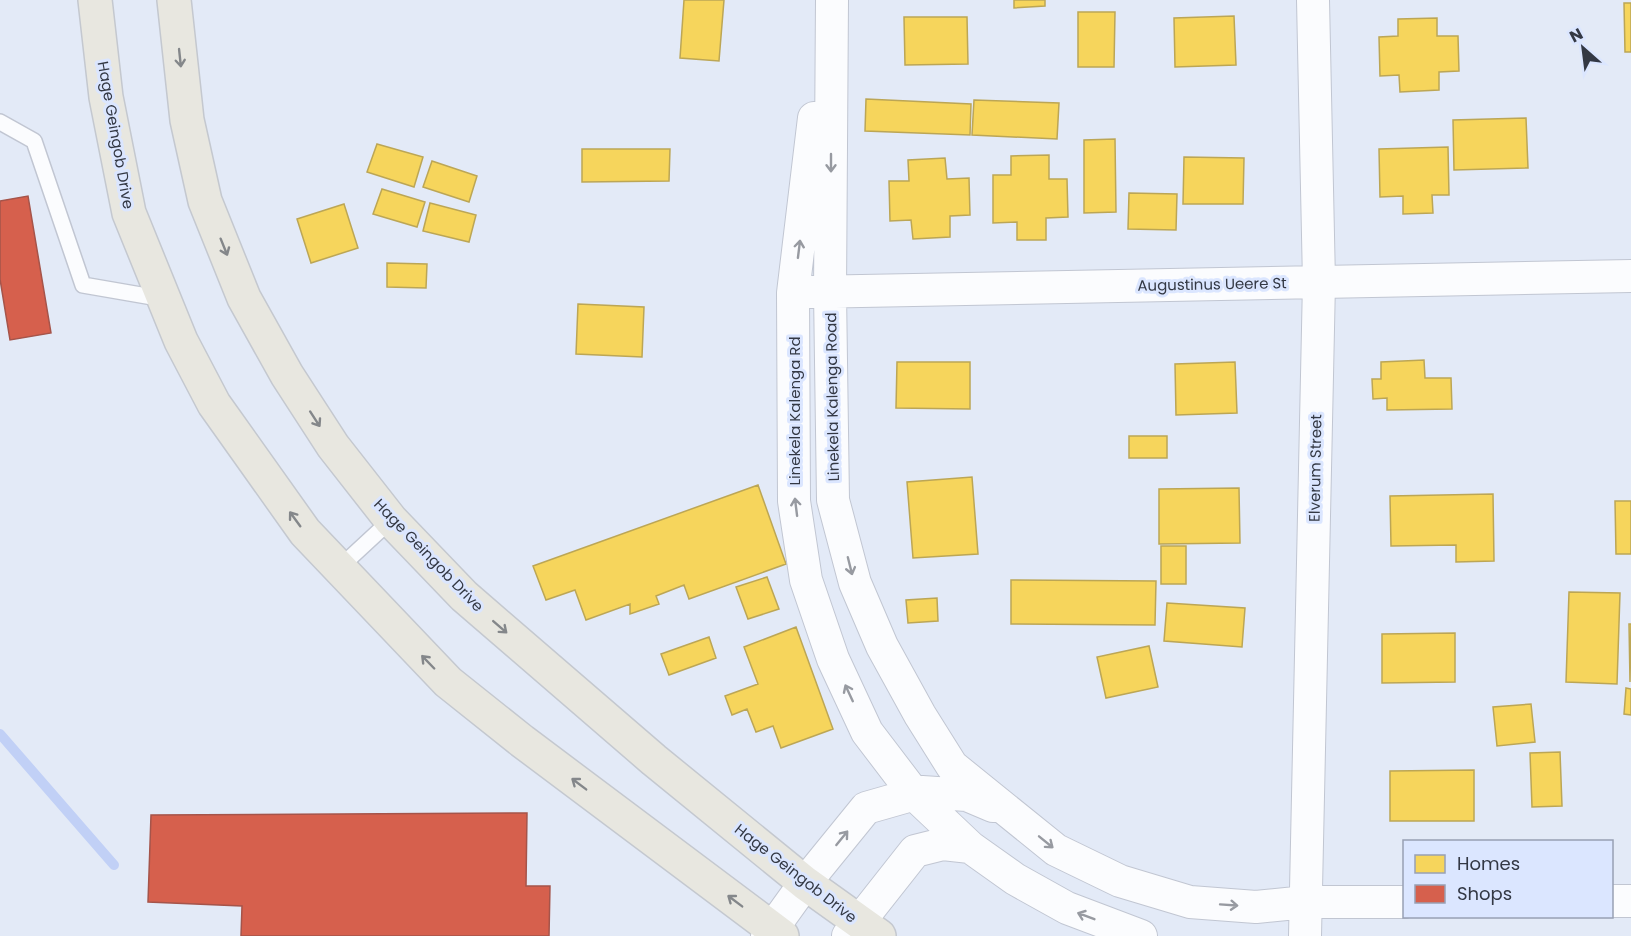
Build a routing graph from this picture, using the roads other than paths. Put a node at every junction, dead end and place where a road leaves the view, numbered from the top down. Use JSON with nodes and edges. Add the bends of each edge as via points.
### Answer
{"nodes":[{"id":1,"x":95,"y":0,"type":"edge"},
{"id":2,"x":174,"y":0,"type":"edge"},
{"id":3,"x":830,"y":0,"type":"edge"},
{"id":4,"x":1313,"y":0,"type":"edge"},
{"id":5,"x":0,"y":122,"type":"edge"},
{"id":6,"x":1631,"y":276,"type":"edge"},
{"id":7,"x":1319,"y":282,"type":"junction"},
{"id":8,"x":830,"y":292,"type":"junction"},
{"id":9,"x":794,"y":293,"type":"junction"},
{"id":10,"x":164,"y":299,"type":"junction"},
{"id":11,"x":391,"y":520,"type":"junction"},
{"id":12,"x":338,"y":569,"type":"junction"},
{"id":13,"x":920,"y":715,"type":"junction"},
{"id":14,"x":867,"y":732,"type":"junction"},
{"id":15,"x":930,"y":801,"type":"junction"},
{"id":16,"x":866,"y":808,"type":"junction"},
{"id":17,"x":1009,"y":812,"type":"junction"},
{"id":18,"x":970,"y":847,"type":"junction"},
{"id":19,"x":915,"y":851,"type":"junction"},
{"id":20,"x":805,"y":883,"type":"junction"},
{"id":21,"x":1613,"y":901,"type":"edge"},
{"id":22,"x":1631,"y":901,"type":"edge"},
{"id":23,"x":1306,"y":902,"type":"junction"},
{"id":24,"x":1403,"y":902,"type":"edge"},
{"id":25,"x":862,"y":931,"type":"edge"},
{"id":26,"x":774,"y":934,"type":"edge"},
{"id":27,"x":1141,"y":936,"type":"edge"},
{"id":28,"x":1305,"y":936,"type":"edge"}],
"edges":[{"from":1,"to":10,"type":"highway","name":"Hage Geingob Drive","via":[[106,97],[129,213]]},
{"from":2,"to":11,"type":"highway","name":"Hage Geingob Drive","one_way":true,"via":[[187,120],[206,201],[244,298],[333,446]]},
{"from":3,"to":8,"type":"street","name":"Linekela Kalenga Road","one_way":true},
{"from":9,"to":3,"type":"street","name":"Linekela Kalenga Rd","one_way":true},
{"from":4,"to":7,"type":"street","name":"Elverum Street"},
{"from":5,"to":10,"type":"lane","via":[[34,141],[83,285]]},
{"from":6,"to":7,"type":"street","name":"Augustinus Ueere St"},
{"from":7,"to":8,"type":"street","name":"Augustinus Ueere St"},
{"from":7,"to":23,"type":"street","name":"Elverum Street"},
{"from":8,"to":9,"type":"street","name":"Augustinus Ueere St"},
{"from":8,"to":13,"type":"street","name":"Linekela Kalenga Road","one_way":true,"via":[[833,500],[855,583],[882,646]]},
{"from":14,"to":9,"type":"street","name":"Linekela Kalenga Rd","one_way":true,"via":[[833,659],[806,580],[794,501]]},
{"from":12,"to":10,"type":"highway","name":"Hage Geingob Drive","one_way":true,"via":[[304,532],[214,404]]},
{"from":11,"to":12,"type":"lane"},
{"from":11,"to":20,"type":"highway","name":"Hage Geingob Drive","one_way":true,"via":[[464,596],[654,760]]},
{"from":26,"to":12,"type":"highway","name":"Hage Geingob Drive","one_way":true,"via":[[448,682]]},
{"from":13,"to":15,"type":"street","via":[[938,783]]},
{"from":13,"to":17,"type":"street","name":"Linekela Kalenga Road","via":[[952,766]]},
{"from":14,"to":15,"type":"street","name":"Linekela Kalenga Rd"},
{"from":14,"to":16,"type":"street","via":[[878,771]]},
{"from":15,"to":16,"type":"street"},
{"from":15,"to":17,"type":"street","via":[[967,795]]},
{"from":15,"to":18,"type":"street","name":"Linekela Kalenga Rd"},
{"from":15,"to":19,"type":"street","via":[[932,831]]},
{"from":20,"to":16,"type":"street","one_way":true},
{"from":17,"to":23,"type":"street","name":"Linekela Kalenga Road","one_way":true,"via":[[1056,850],[1120,881],[1190,902],[1256,907]]},
{"from":18,"to":19,"type":"street","via":[[943,843]]},
{"from":27,"to":18,"type":"street","name":"Linekela Kalenga Rd","one_way":true,"via":[[1067,908],[1015,879]]},
{"from":19,"to":25,"type":"street"},
{"from":20,"to":25,"type":"highway","name":"Hage Geingob Drive"},
{"from":20,"to":26,"type":"street"},
{"from":21,"to":22,"type":"street"},
{"from":23,"to":24,"type":"street","name":"Linekela Kalenga Road"},
{"from":23,"to":28,"type":"street","name":"Elverum Street"}]}
